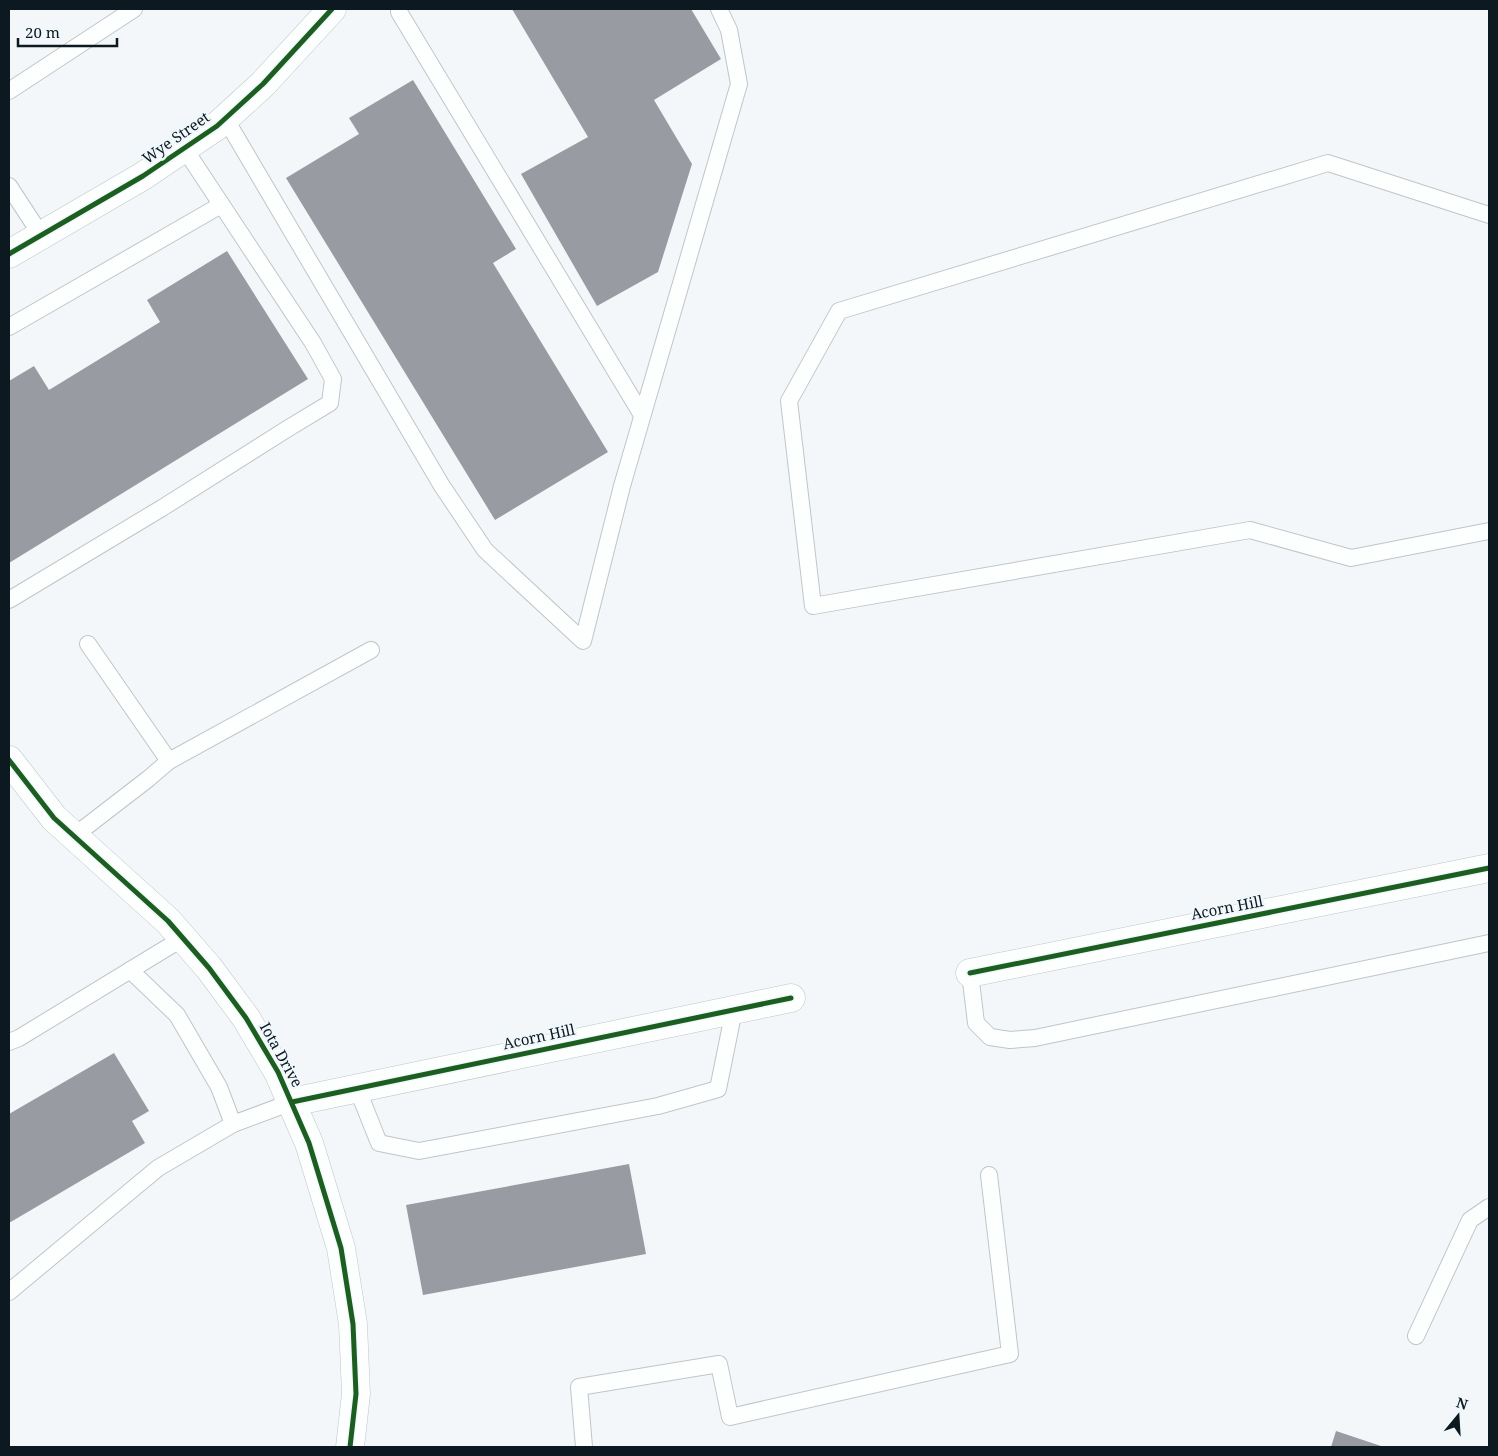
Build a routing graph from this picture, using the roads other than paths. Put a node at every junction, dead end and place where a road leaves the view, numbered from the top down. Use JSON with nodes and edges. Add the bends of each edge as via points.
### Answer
{"nodes":[{"id":1,"x":134,"y":9,"type":"edge"},
{"id":2,"x":332,"y":9,"type":"edge"},
{"id":3,"x":399,"y":9,"type":"edge"},
{"id":4,"x":719,"y":9,"type":"edge"},
{"id":5,"x":9,"y":90,"type":"edge"},
{"id":6,"x":225,"y":118,"type":"junction"},
{"id":7,"x":184,"y":148,"type":"junction"},
{"id":8,"x":9,"y":186,"type":"edge"},
{"id":9,"x":221,"y":204,"type":"junction"},
{"id":10,"x":1489,"y":215,"type":"edge"},
{"id":11,"x":41,"y":235,"type":"junction"},
{"id":12,"x":9,"y":254,"type":"edge"},
{"id":13,"x":9,"y":327,"type":"edge"},
{"id":14,"x":642,"y":415,"type":"junction"},
{"id":15,"x":1489,"y":531,"type":"edge"},
{"id":16,"x":9,"y":600,"type":"edge"},
{"id":17,"x":88,"y":644,"type":"dead end"},
{"id":18,"x":371,"y":650,"type":"dead end"},
{"id":19,"x":9,"y":760,"type":"edge"},
{"id":20,"x":168,"y":761,"type":"junction"},
{"id":21,"x":74,"y":836,"type":"junction"},
{"id":22,"x":1489,"y":868,"type":"edge"},
{"id":23,"x":183,"y":938,"type":"junction"},
{"id":24,"x":1489,"y":943,"type":"edge"},
{"id":25,"x":130,"y":970,"type":"junction"},
{"id":26,"x":970,"y":973,"type":"joint"},
{"id":27,"x":792,"y":998,"type":"dead end"},
{"id":28,"x":734,"y":1010,"type":"junction"},
{"id":29,"x":9,"y":1042,"type":"edge"},
{"id":30,"x":357,"y":1088,"type":"junction"},
{"id":31,"x":292,"y":1102,"type":"junction"},
{"id":32,"x":233,"y":1124,"type":"junction"},
{"id":33,"x":989,"y":1174,"type":"dead end"},
{"id":34,"x":1489,"y":1207,"type":"edge"},
{"id":35,"x":9,"y":1292,"type":"edge"},
{"id":36,"x":1416,"y":1336,"type":"dead end"},
{"id":37,"x":350,"y":1447,"type":"edge"},
{"id":38,"x":584,"y":1447,"type":"edge"}],
"edges":[{"from":1,"to":5,"type":"lane"},
{"from":2,"to":6,"type":"street","name":"Wye Street","via":[[263,84]]},
{"from":3,"to":14,"type":"lane"},
{"from":4,"to":14,"type":"lane","via":[[729,30],[739,84]]},
{"from":6,"to":7,"type":"street","name":"Wye Street"},
{"from":6,"to":14,"type":"lane","via":[[442,486],[485,550],[583,641]]},
{"from":7,"to":9,"type":"lane"},
{"from":7,"to":11,"type":"street","name":"Wye Street","via":[[143,176]]},
{"from":8,"to":11,"type":"lane"},
{"from":9,"to":13,"type":"lane"},
{"from":9,"to":16,"type":"lane","via":[[314,343],[333,379],[330,404]]},
{"from":10,"to":15,"type":"lane","via":[[1328,163],[839,311],[789,401],[813,606],[1250,530],[1351,558]]},
{"from":11,"to":12,"type":"street","name":"Wye Street"},
{"from":17,"to":20,"type":"lane"},
{"from":18,"to":20,"type":"lane"},
{"from":19,"to":21,"type":"street","name":"Iota Drive","via":[[54,818]]},
{"from":20,"to":21,"type":"lane"},
{"from":21,"to":23,"type":"street","name":"Iota Drive"},
{"from":22,"to":26,"type":"street","name":"Acorn Hill"},
{"from":23,"to":25,"type":"lane"},
{"from":23,"to":31,"type":"street","name":"Iota Drive","via":[[246,1018]]},
{"from":24,"to":26,"type":"lane","via":[[1035,1038],[1010,1040],[990,1037],[976,1023]]},
{"from":25,"to":29,"type":"lane"},
{"from":25,"to":32,"type":"lane","via":[[177,1015],[219,1087]]},
{"from":27,"to":28,"type":"street","name":"Acorn Hill"},
{"from":28,"to":30,"type":"street","name":"Acorn Hill"},
{"from":28,"to":30,"type":"lane","via":[[718,1089],[658,1106],[419,1151],[379,1143]]},
{"from":30,"to":31,"type":"street","name":"Acorn Hill"},
{"from":31,"to":32,"type":"lane"},
{"from":31,"to":37,"type":"street","name":"Iota Drive","via":[[309,1143],[341,1248],[353,1324],[356,1394]]},
{"from":32,"to":35,"type":"lane","via":[[158,1168]]},
{"from":33,"to":38,"type":"lane","via":[[1010,1354],[730,1417],[719,1364],[579,1387]]},
{"from":34,"to":36,"type":"lane","via":[[1470,1220]]}]}
